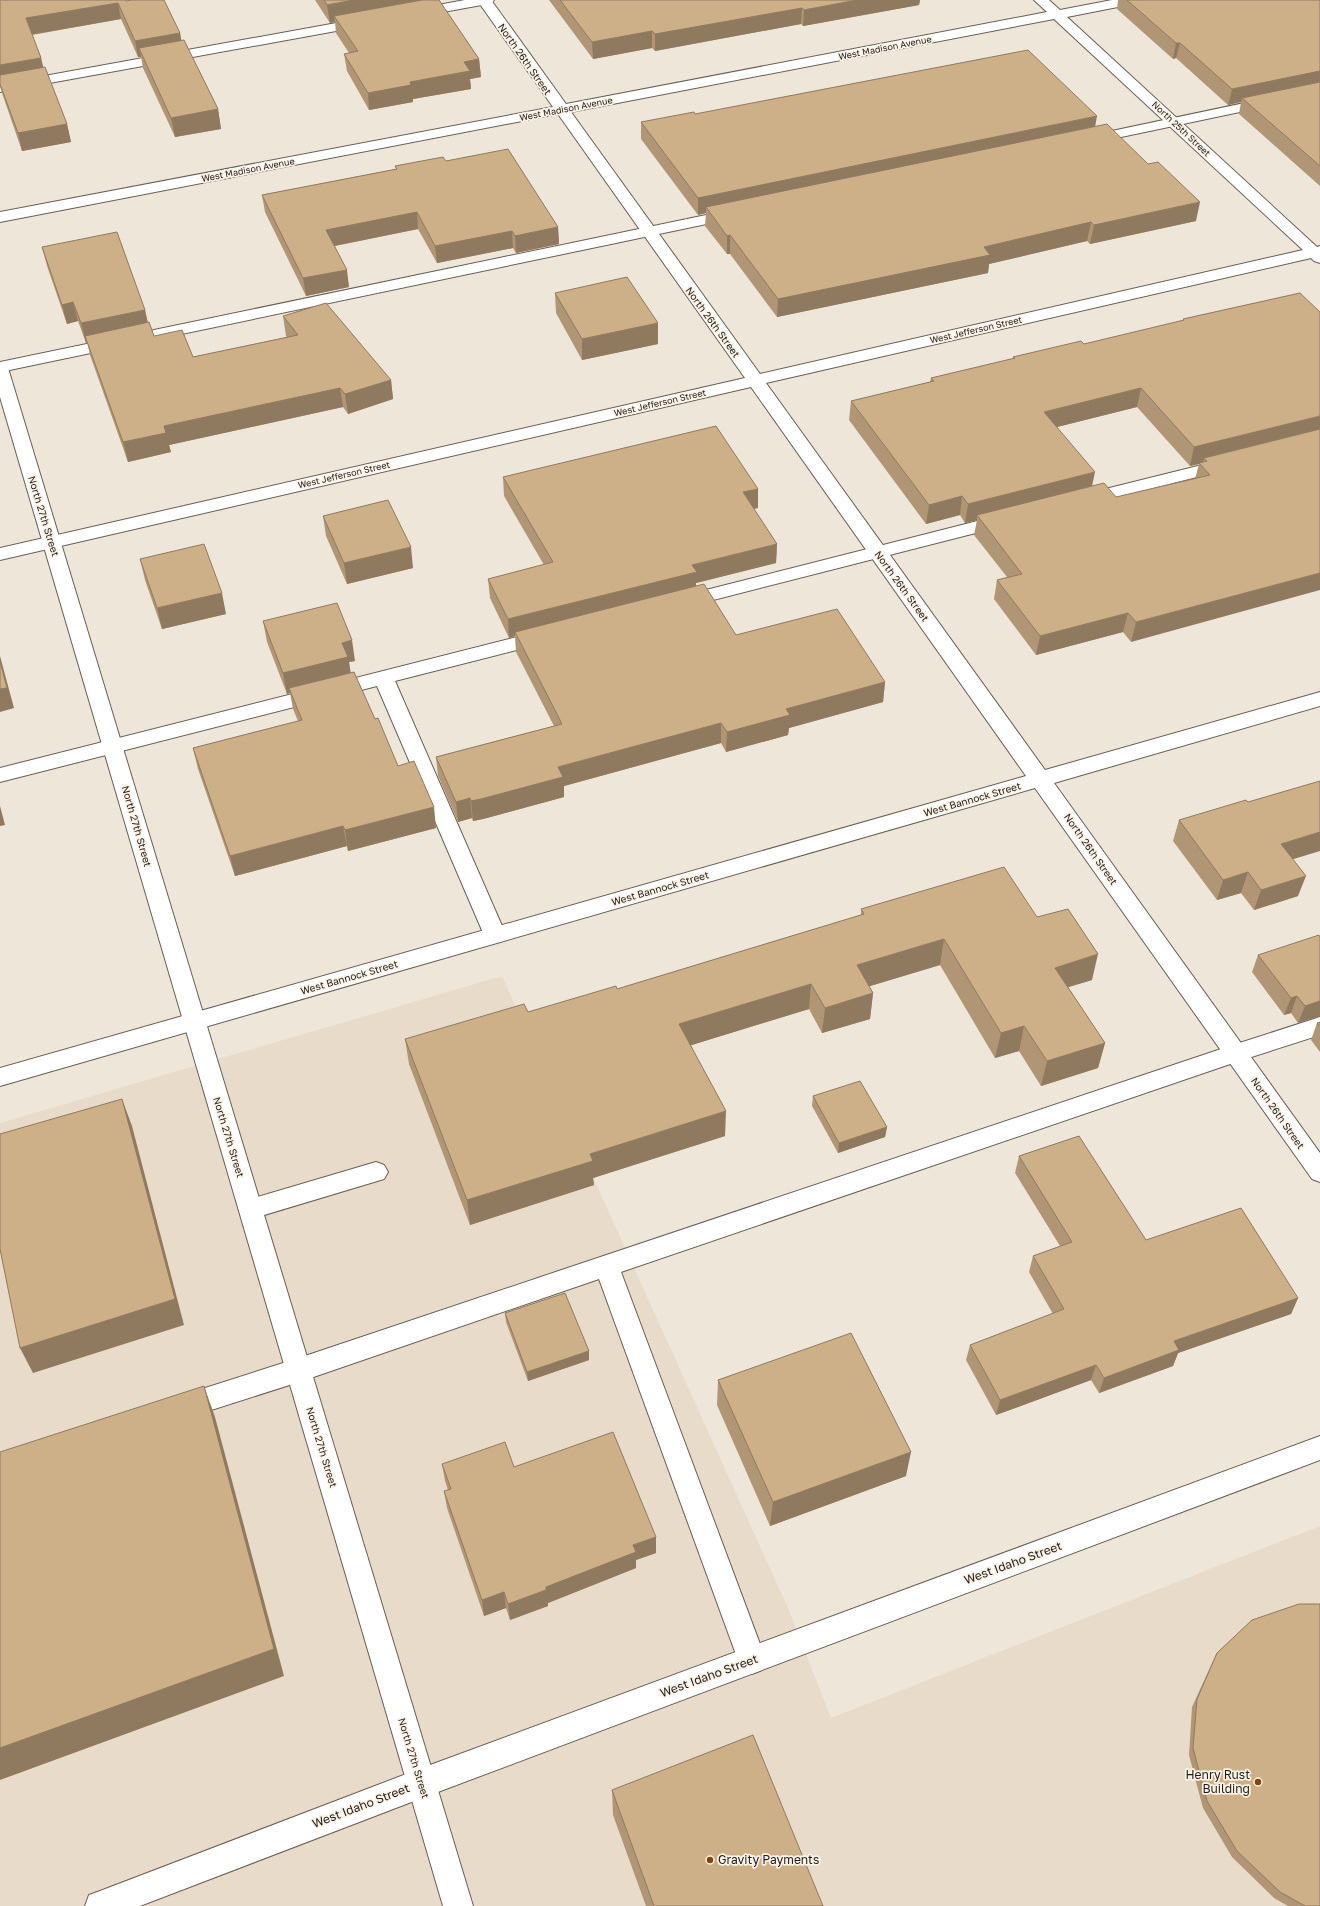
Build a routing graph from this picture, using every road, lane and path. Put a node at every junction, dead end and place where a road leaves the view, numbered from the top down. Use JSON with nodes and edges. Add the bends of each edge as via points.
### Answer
{"nodes":[{"id":1,"x":485,"y":0,"type":"edge"},
{"id":2,"x":1042,"y":0,"type":"edge"},
{"id":3,"x":1133,"y":0,"type":"edge"},
{"id":4,"x":1057,"y":14,"type":"junction"},
{"id":5,"x":404,"y":15,"type":"edge"},
{"id":6,"x":381,"y":19,"type":"edge"},
{"id":7,"x":0,"y":88,"type":"edge"},
{"id":8,"x":1320,"y":91,"type":"edge"},
{"id":9,"x":561,"y":110,"type":"junction"},
{"id":10,"x":1173,"y":122,"type":"junction"},
{"id":11,"x":1077,"y":142,"type":"edge"},
{"id":12,"x":749,"y":210,"type":"edge"},
{"id":13,"x":0,"y":218,"type":"edge"},
{"id":14,"x":648,"y":232,"type":"junction"},
{"id":15,"x":1318,"y":254,"type":"edge"},
{"id":16,"x":0,"y":367,"type":"edge"},
{"id":17,"x":756,"y":381,"type":"junction"},
{"id":18,"x":1243,"y":460,"type":"edge"},
{"id":19,"x":1066,"y":505,"type":"edge"},
{"id":20,"x":1020,"y":516,"type":"edge"},
{"id":21,"x":52,"y":542,"type":"junction"},
{"id":22,"x":878,"y":552,"type":"junction"},
{"id":23,"x":0,"y":554,"type":"edge"},
{"id":24,"x":667,"y":605,"type":"edge"},
{"id":25,"x":560,"y":633,"type":"edge"},
{"id":26,"x":383,"y":677,"type":"junction"},
{"id":27,"x":1320,"y":699,"type":"edge"},
{"id":28,"x":113,"y":746,"type":"junction"},
{"id":29,"x":0,"y":775,"type":"edge"},
{"id":30,"x":1041,"y":779,"type":"junction"},
{"id":31,"x":495,"y":935,"type":"junction"},
{"id":32,"x":195,"y":1021,"type":"junction"},
{"id":33,"x":1320,"y":1026,"type":"edge"},
{"id":34,"x":1235,"y":1053,"type":"junction"},
{"id":35,"x":0,"y":1077,"type":"edge"},
{"id":36,"x":376,"y":1172,"type":"dead end"},
{"id":37,"x":1320,"y":1172,"type":"edge"},
{"id":38,"x":251,"y":1209,"type":"junction"},
{"id":39,"x":607,"y":1266,"type":"junction"},
{"id":40,"x":299,"y":1370,"type":"junction"},
{"id":41,"x":162,"y":1414,"type":"edge"},
{"id":42,"x":1320,"y":1448,"type":"edge"},
{"id":43,"x":752,"y":1660,"type":"junction"},
{"id":44,"x":422,"y":1783,"type":"junction"},
{"id":45,"x":100,"y":1906,"type":"edge"},
{"id":46,"x":458,"y":1906,"type":"edge"}],
"edges":[{"from":1,"to":5,"type":"street"},
{"from":1,"to":9,"type":"street","name":"North 26th Street"},
{"from":2,"to":4,"type":"street","name":"North 25th Street"},
{"from":3,"to":4,"type":"street","name":"West Madison Avenue"},
{"from":4,"to":9,"type":"street","name":"West Madison Avenue"},
{"from":4,"to":10,"type":"street","name":"North 25th Street"},
{"from":6,"to":7,"type":"street"},
{"from":8,"to":10,"type":"street"},
{"from":9,"to":13,"type":"street","name":"West Madison Avenue"},
{"from":9,"to":14,"type":"street","name":"North 26th Street"},
{"from":10,"to":11,"type":"street"},
{"from":10,"to":15,"type":"street","name":"North 25th Street"},
{"from":12,"to":14,"type":"street"},
{"from":14,"to":16,"type":"street"},
{"from":14,"to":17,"type":"street","name":"North 26th Street"},
{"from":15,"to":17,"type":"street","name":"West Jefferson Street"},
{"from":16,"to":21,"type":"street","name":"North 27th Street"},
{"from":17,"to":21,"type":"street","name":"West Jefferson Street"},
{"from":17,"to":22,"type":"street","name":"North 26th Street"},
{"from":18,"to":19,"type":"street"},
{"from":20,"to":22,"type":"street"},
{"from":21,"to":23,"type":"street","name":"West Jefferson Street"},
{"from":21,"to":28,"type":"street","name":"North 27th Street"},
{"from":22,"to":24,"type":"street"},
{"from":22,"to":30,"type":"street","name":"North 26th Street"},
{"from":25,"to":26,"type":"street"},
{"from":26,"to":28,"type":"street"},
{"from":26,"to":31,"type":"street"},
{"from":27,"to":30,"type":"street","name":"West Bannock Street"},
{"from":28,"to":29,"type":"street"},
{"from":28,"to":32,"type":"street","name":"North 27th Street"},
{"from":30,"to":31,"type":"street","name":"West Bannock Street"},
{"from":30,"to":34,"type":"street","name":"North 26th Street"},
{"from":31,"to":32,"type":"street","name":"West Bannock Street"},
{"from":32,"to":35,"type":"street","name":"West Bannock Street"},
{"from":32,"to":38,"type":"street","name":"North 27th Street"},
{"from":33,"to":34,"type":"street"},
{"from":34,"to":37,"type":"street","name":"North 26th Street"},
{"from":34,"to":39,"type":"street"},
{"from":36,"to":38,"type":"street"},
{"from":38,"to":40,"type":"street","name":"North 27th Street"},
{"from":39,"to":40,"type":"street"},
{"from":39,"to":43,"type":"street"},
{"from":40,"to":41,"type":"street"},
{"from":40,"to":44,"type":"street","name":"North 27th Street"},
{"from":42,"to":43,"type":"street","name":"West Idaho Street"},
{"from":43,"to":44,"type":"street","name":"West Idaho Street"},
{"from":44,"to":45,"type":"street","name":"West Idaho Street"},
{"from":44,"to":46,"type":"street","name":"North 27th Street"}]}
